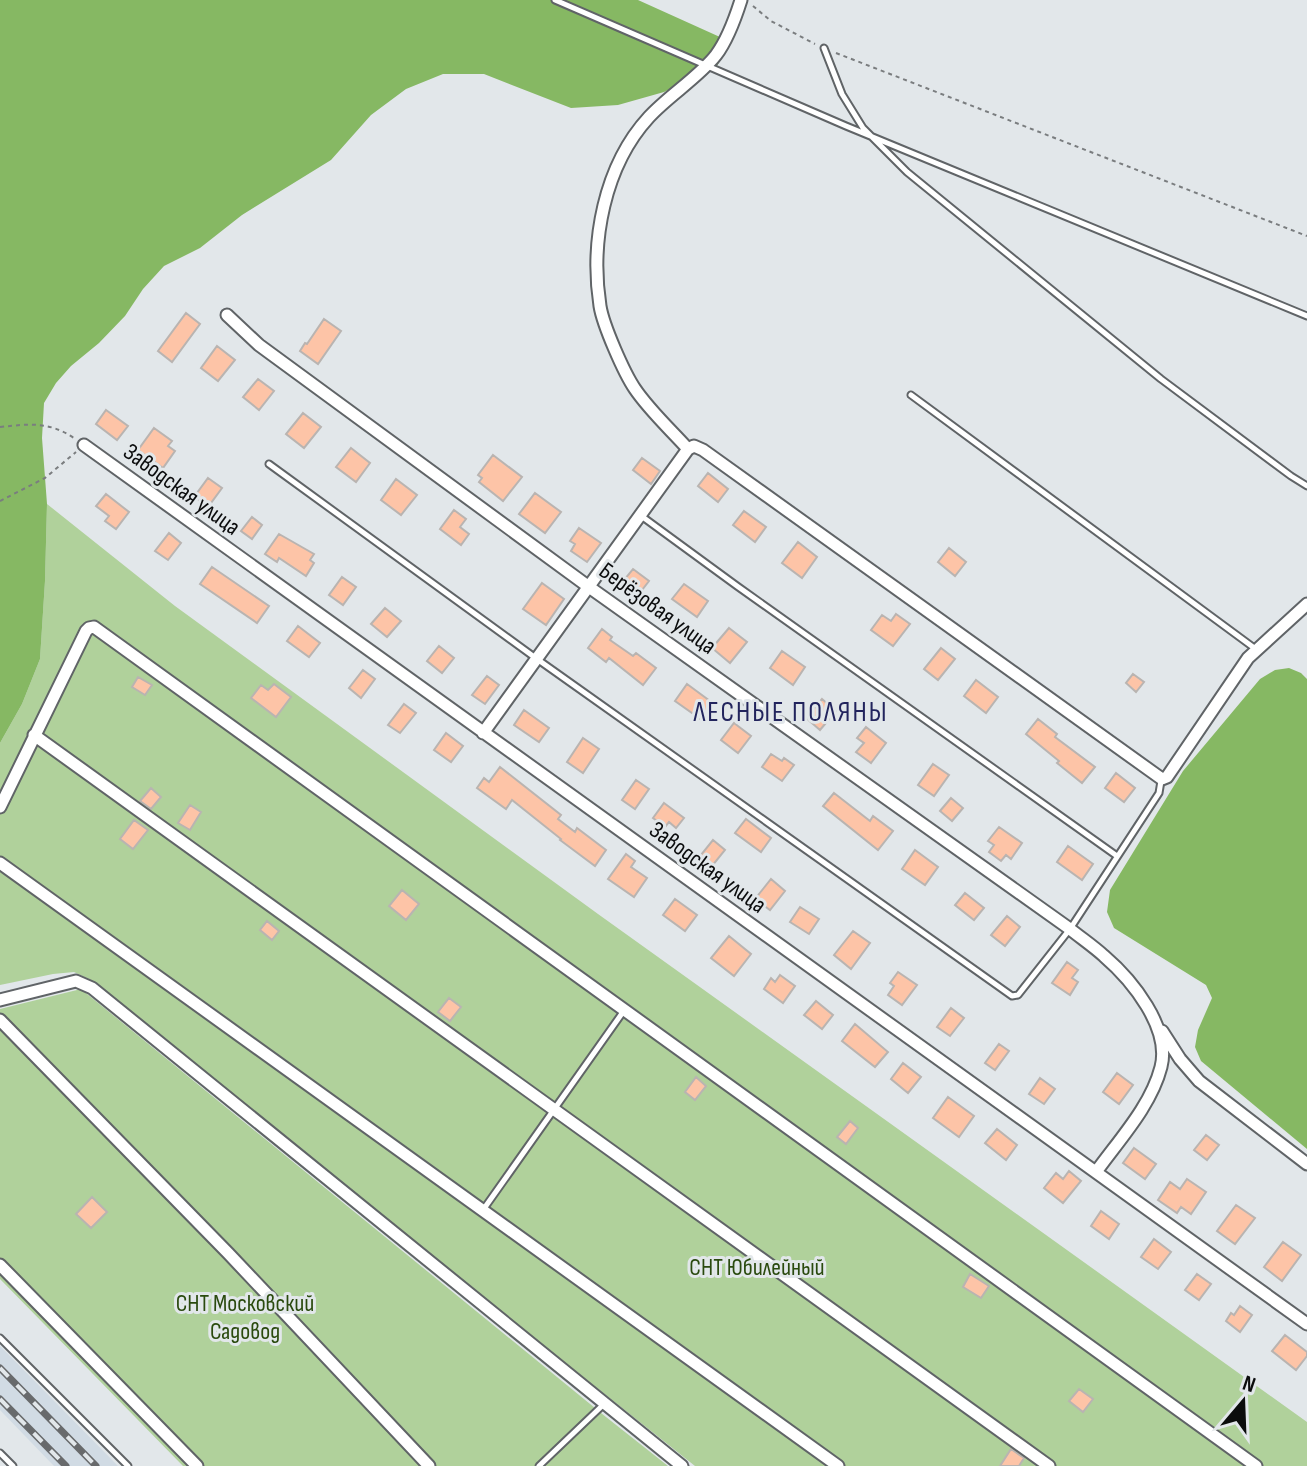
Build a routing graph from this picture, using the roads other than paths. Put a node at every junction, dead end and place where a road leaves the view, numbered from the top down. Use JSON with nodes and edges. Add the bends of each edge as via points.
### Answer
{"nodes":[{"id":1,"x":555,"y":0,"type":"edge"},
{"id":2,"x":743,"y":0,"type":"edge"},
{"id":3,"x":824,"y":48,"type":"road end"},
{"id":4,"x":705,"y":65,"type":"junction"},
{"id":5,"x":872,"y":137,"type":"junction"},
{"id":6,"x":227,"y":315,"type":"dead end"},
{"id":7,"x":1307,"y":316,"type":"edge"},
{"id":8,"x":911,"y":395,"type":"dead end"},
{"id":9,"x":84,"y":445,"type":"road end"},
{"id":10,"x":688,"y":449,"type":"junction"},
{"id":11,"x":269,"y":464,"type":"dead end"},
{"id":12,"x":1307,"y":486,"type":"edge"},
{"id":13,"x":640,"y":515,"type":"junction"},
{"id":14,"x":589,"y":587,"type":"junction"},
{"id":15,"x":1307,"y":604,"type":"edge"},
{"id":16,"x":1257,"y":650,"type":"junction"},
{"id":17,"x":537,"y":659,"type":"junction"},
{"id":18,"x":483,"y":733,"type":"junction"},
{"id":19,"x":34,"y":735,"type":"junction"},
{"id":20,"x":1162,"y":779,"type":"junction"},
{"id":21,"x":0,"y":807,"type":"edge"},
{"id":22,"x":1117,"y":856,"type":"junction"},
{"id":23,"x":0,"y":863,"type":"edge"},
{"id":24,"x":1070,"y":929,"type":"junction"},
{"id":25,"x":0,"y":1000,"type":"edge"},
{"id":26,"x":624,"y":1011,"type":"junction"},
{"id":27,"x":0,"y":1020,"type":"edge"},
{"id":28,"x":1157,"y":1023,"type":"junction"},
{"id":29,"x":555,"y":1110,"type":"junction"},
{"id":30,"x":1307,"y":1164,"type":"edge"},
{"id":31,"x":1096,"y":1172,"type":"junction"},
{"id":32,"x":483,"y":1210,"type":"junction"},
{"id":33,"x":0,"y":1265,"type":"edge"},
{"id":34,"x":1307,"y":1324,"type":"edge"},
{"id":35,"x":0,"y":1338,"type":"edge"},
{"id":36,"x":604,"y":1403,"type":"junction"},
{"id":37,"x":0,"y":1453,"type":"edge"},
{"id":38,"x":13,"y":1466,"type":"edge"},
{"id":39,"x":128,"y":1466,"type":"edge"},
{"id":40,"x":197,"y":1466,"type":"edge"},
{"id":41,"x":429,"y":1466,"type":"edge"},
{"id":42,"x":539,"y":1466,"type":"edge"},
{"id":43,"x":682,"y":1466,"type":"edge"},
{"id":44,"x":838,"y":1466,"type":"edge"},
{"id":45,"x":1049,"y":1466,"type":"edge"},
{"id":46,"x":1256,"y":1466,"type":"edge"}],
"edges":[{"from":1,"to":4,"type":"lane"},
{"from":2,"to":4,"type":"street","via":[[716,56]]},
{"from":3,"to":5,"type":"lane","via":[[842,94]]},
{"from":4,"to":5,"type":"lane"},
{"from":4,"to":10,"type":"street","via":[[637,131],[620,160],[599,225],[600,308],[614,347],[635,389]]},
{"from":5,"to":7,"type":"lane"},
{"from":5,"to":12,"type":"lane","via":[[907,172],[1161,379]]},
{"from":6,"to":14,"type":"street","name":"Берёзовая улица","via":[[259,345]]},
{"from":8,"to":16,"type":"lane"},
{"from":9,"to":18,"type":"street","name":"Заводская улица"},
{"from":10,"to":13,"type":"street"},
{"from":10,"to":20,"type":"street","via":[[703,450]]},
{"from":11,"to":17,"type":"lane"},
{"from":13,"to":14,"type":"street"},
{"from":13,"to":22,"type":"lane"},
{"from":14,"to":17,"type":"street"},
{"from":14,"to":24,"type":"street","name":"Берёзовая улица"},
{"from":15,"to":16,"type":"street"},
{"from":16,"to":20,"type":"street"},
{"from":17,"to":18,"type":"street"},
{"from":17,"to":24,"type":"lane","via":[[1012,996]]},
{"from":18,"to":31,"type":"street","name":"Заводская улица"},
{"from":19,"to":21,"type":"street"},
{"from":19,"to":26,"type":"street","via":[[86,631],[94,627]]},
{"from":19,"to":29,"type":"street"},
{"from":20,"to":22,"type":"lane","via":[[1159,793]]},
{"from":22,"to":24,"type":"lane"},
{"from":23,"to":32,"type":"street"},
{"from":24,"to":28,"type":"street","name":"Берёзовая улица","via":[[1132,985]]},
{"from":25,"to":36,"type":"street","via":[[76,981],[92,988]]},
{"from":26,"to":29,"type":"lane"},
{"from":26,"to":46,"type":"street"},
{"from":27,"to":41,"type":"street"},
{"from":28,"to":30,"type":"street","name":"Берёзовая улица","via":[[1199,1081]]},
{"from":28,"to":31,"type":"street","via":[[1164,1053],[1153,1088]]},
{"from":29,"to":32,"type":"lane"},
{"from":29,"to":45,"type":"street"},
{"from":31,"to":34,"type":"street","name":"Заводская улица"},
{"from":32,"to":44,"type":"street"},
{"from":33,"to":40,"type":"street"},
{"from":35,"to":39,"type":"lane"},
{"from":36,"to":42,"type":"lane"},
{"from":36,"to":43,"type":"street"},
{"from":37,"to":38,"type":"lane"}]}
